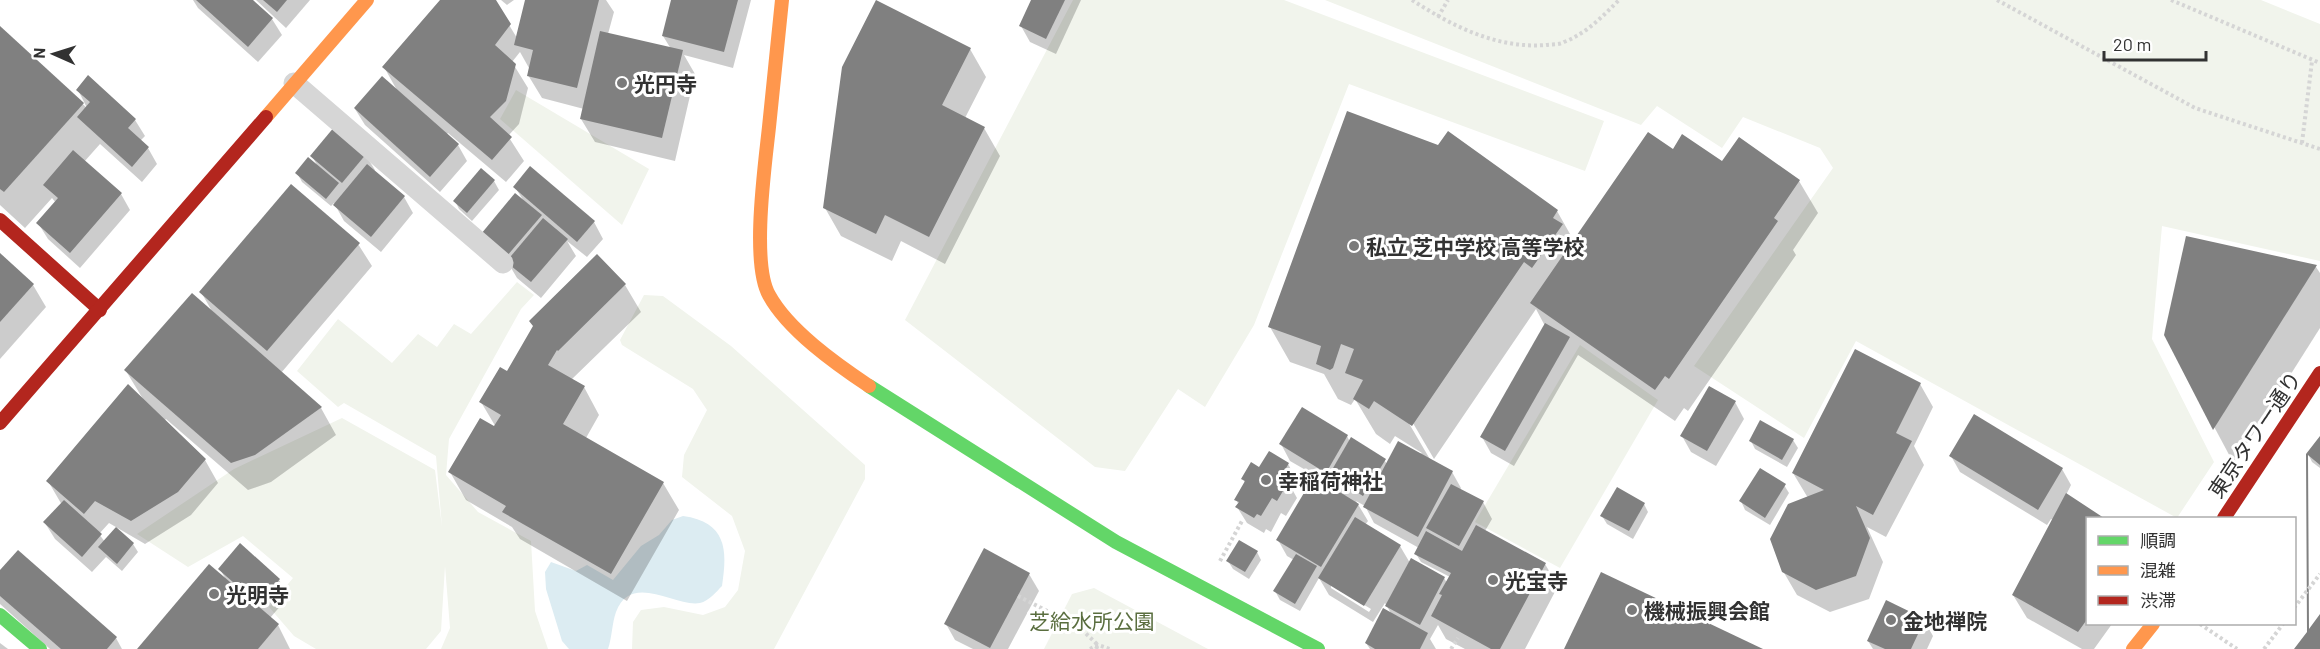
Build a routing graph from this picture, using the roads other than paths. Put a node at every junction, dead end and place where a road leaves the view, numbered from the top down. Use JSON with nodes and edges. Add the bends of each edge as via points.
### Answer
{"nodes":[{"id":1,"x":367,"y":0,"type":"edge"},
{"id":2,"x":782,"y":0,"type":"edge"},
{"id":3,"x":294,"y":83,"type":"junction"},
{"id":4,"x":0,"y":220,"type":"edge"},
{"id":5,"x":503,"y":263,"type":"dead end"},
{"id":6,"x":100,"y":310,"type":"junction"},
{"id":7,"x":2320,"y":373,"type":"edge"},
{"id":8,"x":0,"y":423,"type":"edge"},
{"id":9,"x":2225,"y":517,"type":"edge"},
{"id":10,"x":0,"y":615,"type":"edge"},
{"id":11,"x":2152,"y":625,"type":"edge"},
{"id":12,"x":40,"y":649,"type":"edge"},
{"id":13,"x":1318,"y":649,"type":"edge"},
{"id":14,"x":2133,"y":649,"type":"edge"}],
"edges":[{"from":1,"to":3,"type":"street"},
{"from":2,"to":13,"type":"street","via":[[762,197],[761,244],[767,292],[781,315],[841,367],[968,450],[1116,542]]},
{"from":3,"to":5,"type":"lane"},
{"from":3,"to":6,"type":"street"},
{"from":4,"to":6,"type":"street"},
{"from":6,"to":8,"type":"street"},
{"from":7,"to":9,"type":"street","name":"東京タワー通り"},
{"from":10,"to":12,"type":"street"},
{"from":11,"to":14,"type":"street"}]}
